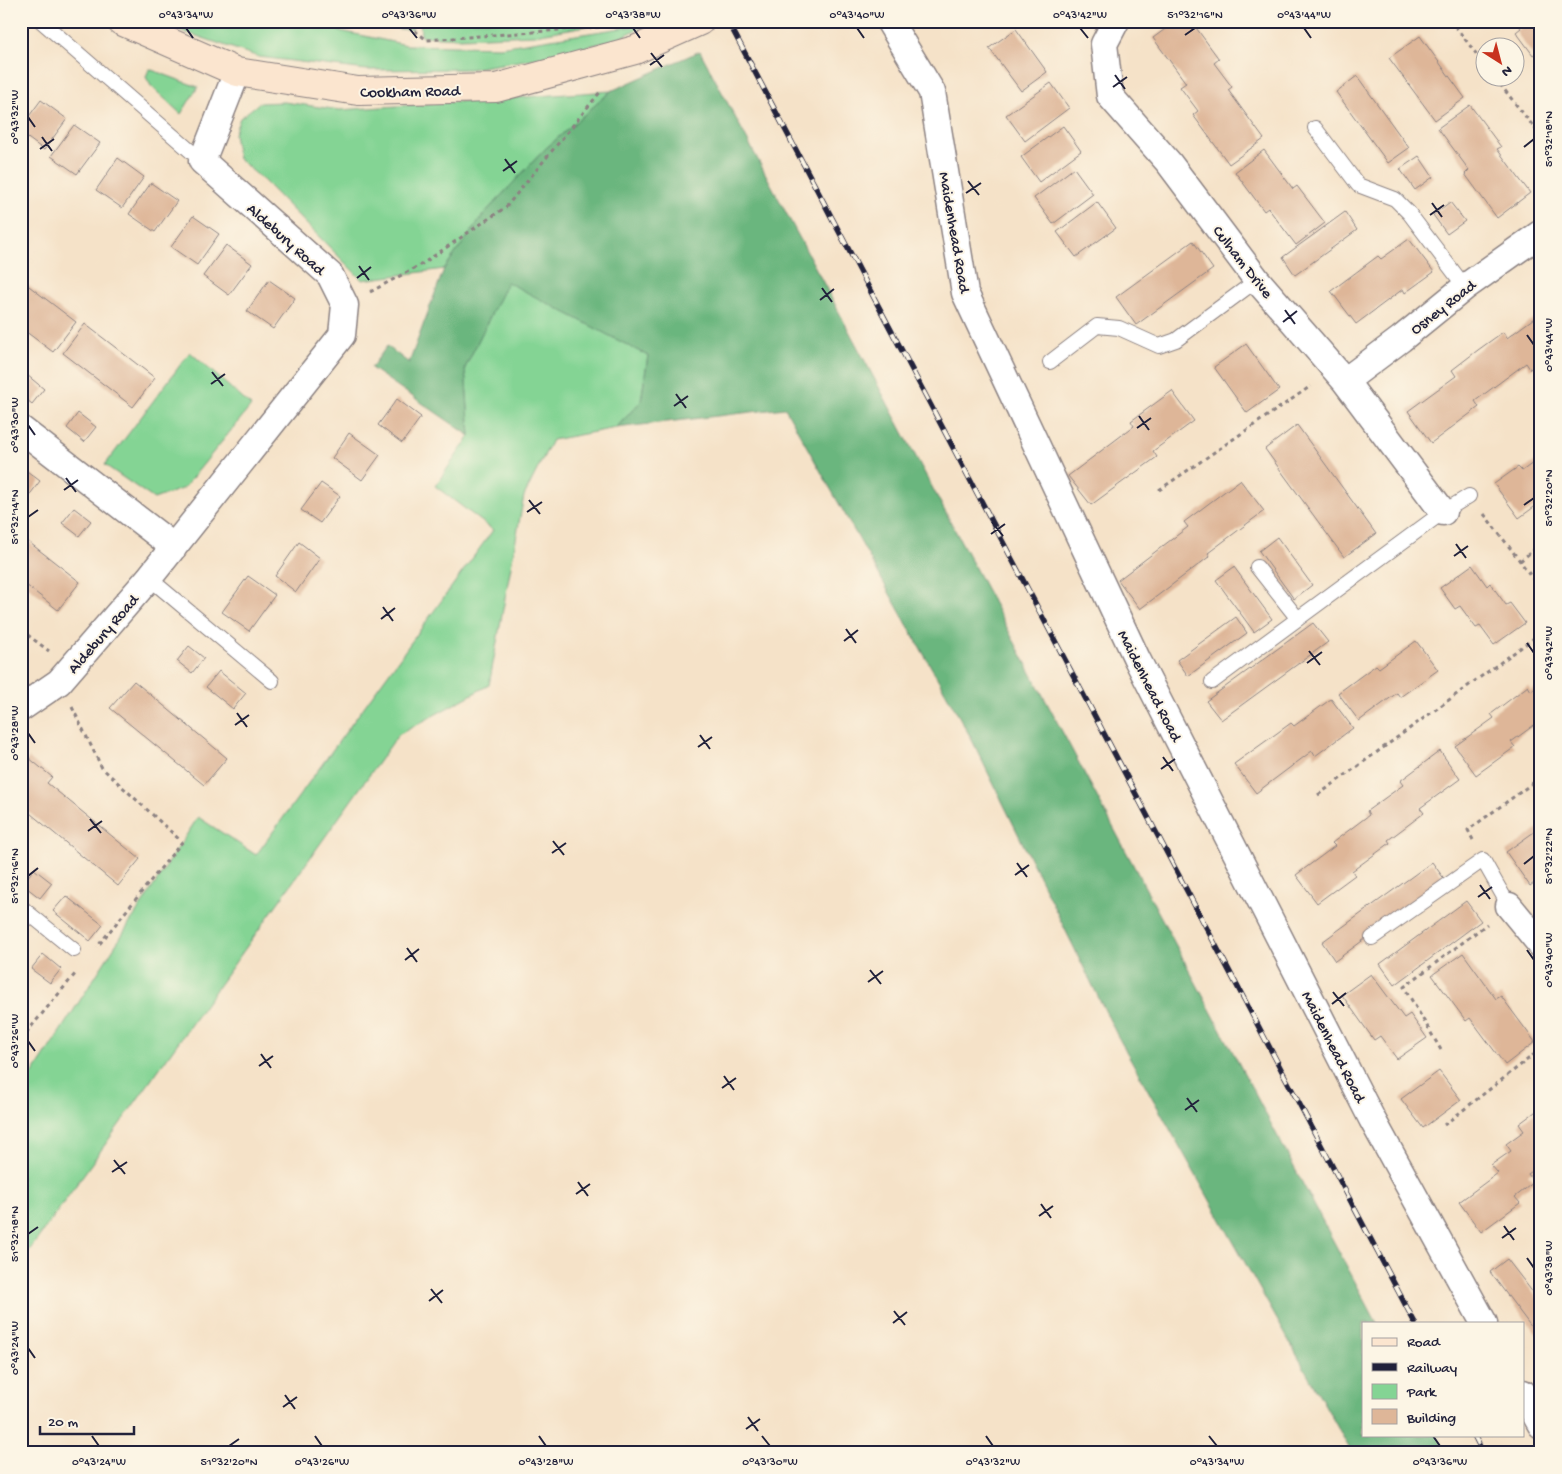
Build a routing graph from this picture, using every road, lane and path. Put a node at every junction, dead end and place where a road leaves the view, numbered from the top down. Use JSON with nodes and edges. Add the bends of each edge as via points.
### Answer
{"nodes":[{"id":1,"x":41,"y":21,"type":"edge"},
{"id":2,"x":121,"y":21,"type":"edge"},
{"id":3,"x":402,"y":21,"type":"edge"},
{"id":4,"x":700,"y":21,"type":"edge"},
{"id":5,"x":889,"y":21,"type":"edge"},
{"id":6,"x":1116,"y":21,"type":"edge"},
{"id":7,"x":1455,"y":26,"type":"dead end"},
{"id":8,"x":635,"y":50,"type":"junction"},
{"id":9,"x":1474,"y":51,"type":"edge"},
{"id":10,"x":237,"y":72,"type":"junction"},
{"id":11,"x":604,"y":87,"type":"dead end"},
{"id":12,"x":1503,"y":88,"type":"edge"},
{"id":13,"x":1315,"y":128,"type":"dead end"},
{"id":14,"x":1541,"y":136,"type":"edge"},
{"id":15,"x":202,"y":161,"type":"junction"},
{"id":16,"x":1541,"y":233,"type":"edge"},
{"id":17,"x":1257,"y":280,"type":"junction"},
{"id":18,"x":1465,"y":287,"type":"junction"},
{"id":19,"x":345,"y":305,"type":"junction"},
{"id":20,"x":1050,"y":362,"type":"dead end"},
{"id":21,"x":1339,"y":374,"type":"junction"},
{"id":22,"x":21,"y":429,"type":"edge"},
{"id":23,"x":1159,"y":490,"type":"dead end"},
{"id":24,"x":1469,"y":496,"type":"joint"},
{"id":25,"x":1443,"y":512,"type":"junction"},
{"id":26,"x":1541,"y":544,"type":"edge"},
{"id":27,"x":174,"y":547,"type":"junction"},
{"id":28,"x":1520,"y":560,"type":"junction"},
{"id":29,"x":1258,"y":568,"type":"dead end"},
{"id":30,"x":149,"y":578,"type":"junction"},
{"id":31,"x":1541,"y":590,"type":"edge"},
{"id":32,"x":1298,"y":619,"type":"junction"},
{"id":33,"x":1541,"y":633,"type":"edge"},
{"id":34,"x":272,"y":681,"type":"dead end"},
{"id":35,"x":59,"y":682,"type":"junction"},
{"id":36,"x":1212,"y":682,"type":"dead end"},
{"id":37,"x":21,"y":708,"type":"edge"},
{"id":38,"x":1541,"y":777,"type":"edge"},
{"id":39,"x":1318,"y":795,"type":"dead end"},
{"id":40,"x":1483,"y":860,"type":"junction"},
{"id":41,"x":1509,"y":906,"type":"junction"},
{"id":42,"x":21,"y":907,"type":"edge"},
{"id":43,"x":1372,"y":938,"type":"dead end"},
{"id":44,"x":1539,"y":940,"type":"edge"},
{"id":45,"x":97,"y":948,"type":"dead end"},
{"id":46,"x":74,"y":950,"type":"dead end"},
{"id":47,"x":78,"y":971,"type":"dead end"},
{"id":48,"x":21,"y":1039,"type":"edge"},
{"id":49,"x":1441,"y":1050,"type":"dead end"},
{"id":50,"x":1541,"y":1050,"type":"edge"},
{"id":51,"x":1444,"y":1126,"type":"dead end"},
{"id":52,"x":1483,"y":1322,"type":"edge"},
{"id":53,"x":1524,"y":1396,"type":"edge"},
{"id":54,"x":1541,"y":1425,"type":"edge"}],
"edges":[{"from":1,"to":15,"type":"lane"},
{"from":2,"to":10,"type":"main road","name":"Cookham Road"},
{"from":3,"to":8,"type":"path","via":[[428,40],[618,25]]},
{"from":4,"to":8,"type":"main road","name":"Cookham Road"},
{"from":5,"to":52,"type":"street","name":"Maidenhead Road","via":[[932,92],[965,292],[1136,658],[1372,1118]]},
{"from":6,"to":17,"type":"street","name":"Culham Drive","via":[[1104,44],[1110,96],[1169,162]]},
{"from":7,"to":9,"type":"path"},
{"from":8,"to":10,"type":"main road","name":"Cookham Road","via":[[496,88],[358,91]]},
{"from":10,"to":15,"type":"street"},
{"from":11,"to":19,"type":"path","via":[[506,207],[422,264]]},
{"from":12,"to":14,"type":"path"},
{"from":13,"to":18,"type":"lane","via":[[1358,185],[1395,199],[1409,212]]},
{"from":15,"to":19,"type":"street","name":"Aldebury Road","via":[[330,275]]},
{"from":16,"to":18,"type":"street","name":"Osney Road"},
{"from":17,"to":20,"type":"lane","via":[[1176,340],[1159,346],[1119,328],[1097,326]]},
{"from":17,"to":21,"type":"street","name":"Culham Drive"},
{"from":18,"to":21,"type":"street","name":"Osney Road","via":[[1401,339]]},
{"from":19,"to":27,"type":"street","name":"Aldebury Road","via":[[342,335]]},
{"from":21,"to":23,"type":"path","via":[[1304,391]]},
{"from":21,"to":25,"type":"street","name":"Culham Drive"},
{"from":22,"to":27,"type":"street"},
{"from":24,"to":25,"type":"lane"},
{"from":24,"to":28,"type":"path"},
{"from":25,"to":32,"type":"lane"},
{"from":26,"to":28,"type":"path"},
{"from":27,"to":30,"type":"street","name":"Aldebury Road"},
{"from":28,"to":31,"type":"path"},
{"from":29,"to":32,"type":"lane"},
{"from":30,"to":34,"type":"lane"},
{"from":30,"to":35,"type":"street","name":"Aldebury Road"},
{"from":32,"to":36,"type":"lane"},
{"from":33,"to":39,"type":"path"},
{"from":35,"to":37,"type":"street","name":"Aldebury Road"},
{"from":35,"to":45,"type":"path","via":[[102,768],[182,842]]},
{"from":38,"to":40,"type":"path","via":[[1468,830]]},
{"from":40,"to":41,"type":"lane"},
{"from":40,"to":43,"type":"lane"},
{"from":41,"to":44,"type":"street"},
{"from":41,"to":49,"type":"path","via":[[1404,987]]},
{"from":42,"to":46,"type":"lane"},
{"from":47,"to":48,"type":"path"},
{"from":50,"to":51,"type":"path"},
{"from":53,"to":54,"type":"street"}]}
